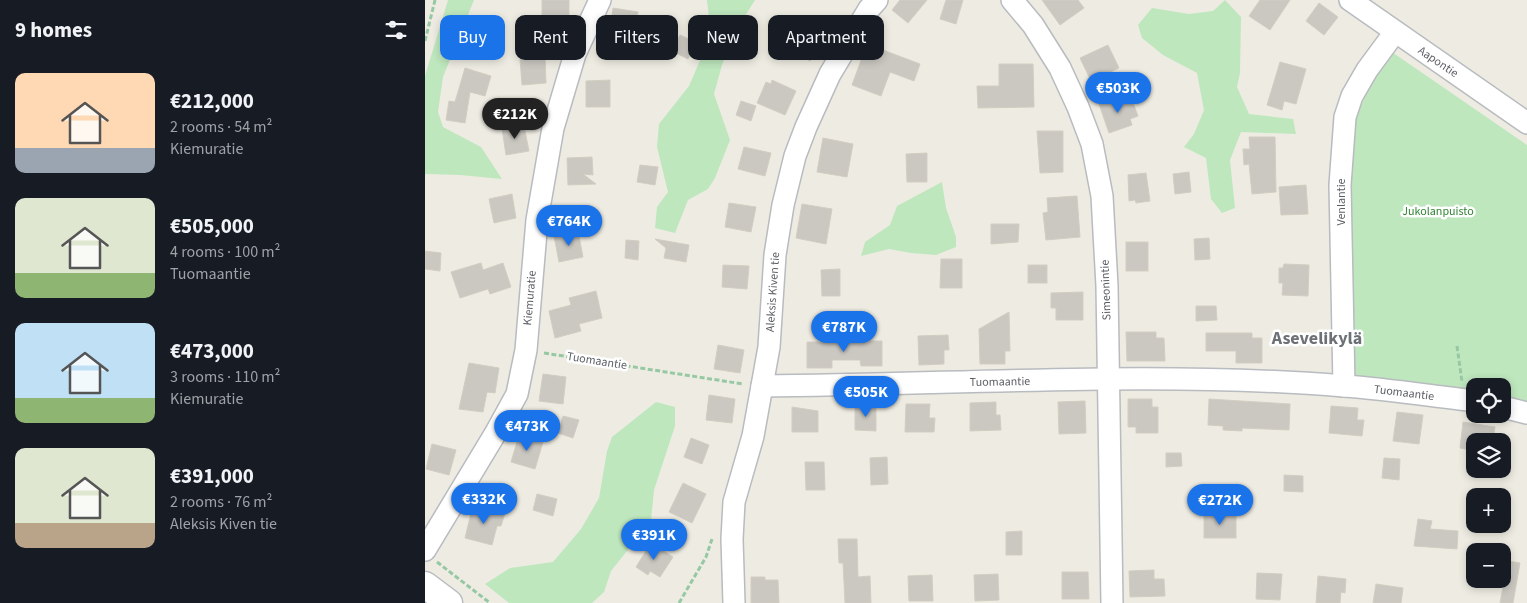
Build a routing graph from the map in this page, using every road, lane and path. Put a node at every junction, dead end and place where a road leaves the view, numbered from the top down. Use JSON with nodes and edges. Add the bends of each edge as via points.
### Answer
{"nodes":[{"id":1,"x":435,"y":0,"type":"edge"},
{"id":2,"x":600,"y":0,"type":"edge"},
{"id":3,"x":877,"y":0,"type":"edge"},
{"id":4,"x":1012,"y":0,"type":"edge"},
{"id":5,"x":1350,"y":0,"type":"edge"},
{"id":6,"x":1395,"y":32,"type":"junction"},
{"id":7,"x":425,"y":41,"type":"edge"},
{"id":8,"x":1527,"y":123,"type":"edge"},
{"id":9,"x":1457,"y":346,"type":"dead end"},
{"id":10,"x":526,"y":350,"type":"junction"},
{"id":11,"x":1108,"y":379,"type":"junction"},
{"id":12,"x":1466,"y":384,"type":"edge"},
{"id":13,"x":762,"y":386,"type":"junction"},
{"id":14,"x":1344,"y":386,"type":"junction"},
{"id":15,"x":1466,"y":401,"type":"edge"},
{"id":16,"x":1511,"y":409,"type":"edge"},
{"id":17,"x":1527,"y":413,"type":"edge"},
{"id":18,"x":428,"y":554,"type":"edge"},
{"id":19,"x":425,"y":585,"type":"edge"},
{"id":20,"x":449,"y":603,"type":"edge"},
{"id":21,"x":490,"y":603,"type":"edge"},
{"id":22,"x":734,"y":603,"type":"edge"},
{"id":23,"x":1112,"y":603,"type":"edge"}],
"edges":[{"from":1,"to":7,"type":"path"},
{"from":2,"to":10,"type":"street","name":"Kiemuratie","via":[[575,54],[553,128],[537,220]]},
{"from":3,"to":13,"type":"street","name":"Aleksis Kiven tie","via":[[831,74],[795,156],[779,222],[769,348]]},
{"from":4,"to":11,"type":"street","name":"Simeonintie","via":[[1033,25],[1060,68],[1079,107],[1091,144],[1103,210]]},
{"from":5,"to":6,"type":"street","name":"Aapontie"},
{"from":6,"to":8,"type":"street","name":"Aapontie"},
{"from":6,"to":14,"type":"street","name":"Venlantie","via":[[1367,70],[1352,96],[1345,117],[1340,185]]},
{"from":9,"to":12,"type":"path"},
{"from":10,"to":13,"type":"path","name":"Tuomaantie"},
{"from":10,"to":18,"type":"street","name":"Kiemuratie","via":[[517,394]]},
{"from":11,"to":13,"type":"street","name":"Tuomaantie"},
{"from":11,"to":14,"type":"street","name":"Tuomaantie","via":[[1228,380]]},
{"from":11,"to":23,"type":"street","name":"Simeonintie"},
{"from":13,"to":22,"type":"street","name":"Aleksis Kiven tie","via":[[753,436],[734,502],[731,539]]},
{"from":14,"to":15,"type":"street","name":"Tuomaantie"},
{"from":16,"to":17,"type":"street"},
{"from":18,"to":21,"type":"path"},
{"from":19,"to":20,"type":"street"}]}
